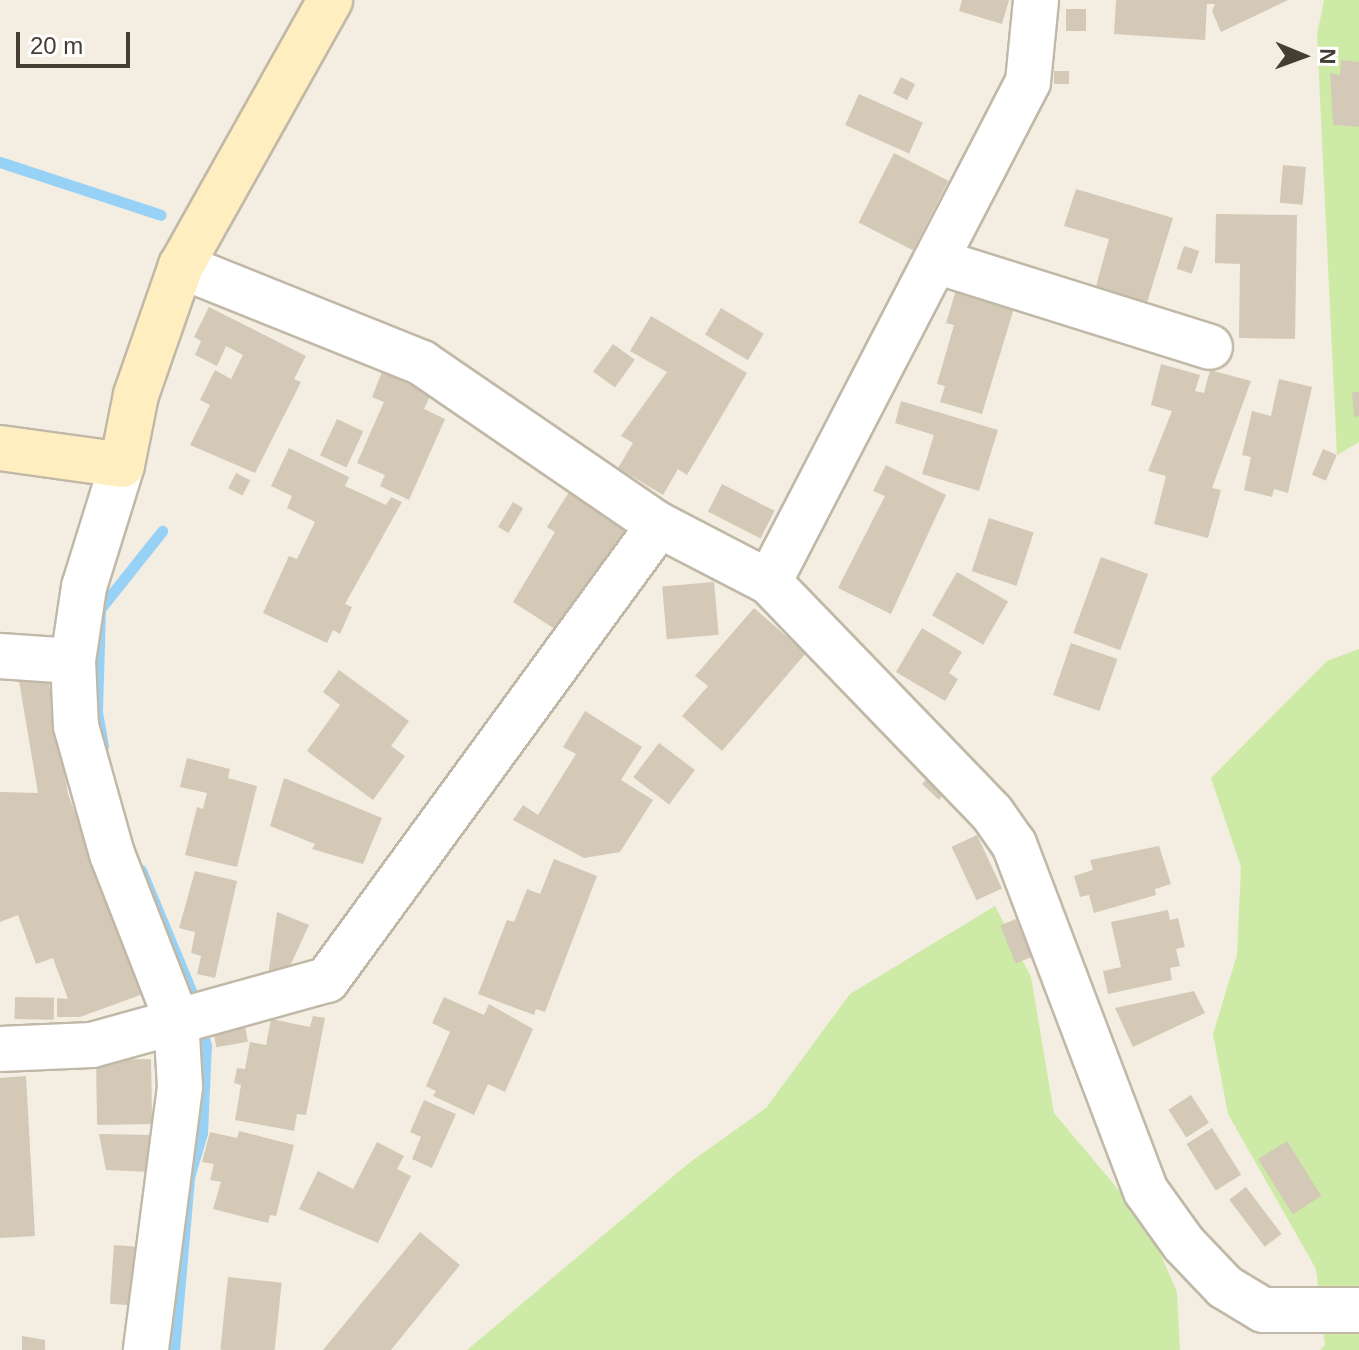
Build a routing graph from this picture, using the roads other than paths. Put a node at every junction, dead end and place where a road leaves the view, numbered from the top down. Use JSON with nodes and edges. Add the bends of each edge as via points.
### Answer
{"nodes":[{"id":1,"x":330,"y":0,"type":"edge"},
{"id":2,"x":1036,"y":0,"type":"edge"},
{"id":3,"x":936,"y":261,"type":"junction"},
{"id":4,"x":181,"y":266,"type":"junction"},
{"id":5,"x":1210,"y":347,"type":"dead end"},
{"id":6,"x":0,"y":448,"type":"edge"},
{"id":7,"x":122,"y":465,"type":"junction"},
{"id":8,"x":659,"y":525,"type":"junction"},
{"id":9,"x":769,"y":582,"type":"junction"},
{"id":10,"x":0,"y":656,"type":"edge"},
{"id":11,"x":73,"y":661,"type":"junction"},
{"id":12,"x":192,"y":1015,"type":"junction"},
{"id":13,"x":0,"y":1049,"type":"edge"},
{"id":14,"x":1359,"y":1310,"type":"edge"},
{"id":15,"x":146,"y":1350,"type":"edge"}],
"edges":[{"from":1,"to":4,"type":"street"},
{"from":2,"to":3,"type":"street","via":[[1028,82]]},
{"from":3,"to":5,"type":"street"},
{"from":3,"to":9,"type":"street"},
{"from":4,"to":7,"type":"street","via":[[136,395]]},
{"from":4,"to":8,"type":"street","via":[[422,363]]},
{"from":6,"to":7,"type":"street"},
{"from":7,"to":11,"type":"street","via":[[84,587]]},
{"from":8,"to":9,"type":"street"},
{"from":8,"to":12,"type":"street","via":[[327,980]]},
{"from":9,"to":14,"type":"street","via":[[992,813],[1014,844],[1146,1191],[1184,1244],[1225,1287],[1263,1310]]},
{"from":10,"to":11,"type":"street"},
{"from":11,"to":12,"type":"street","via":[[76,726],[112,854]]},
{"from":12,"to":13,"type":"street","via":[[92,1045]]},
{"from":12,"to":15,"type":"street"}]}
